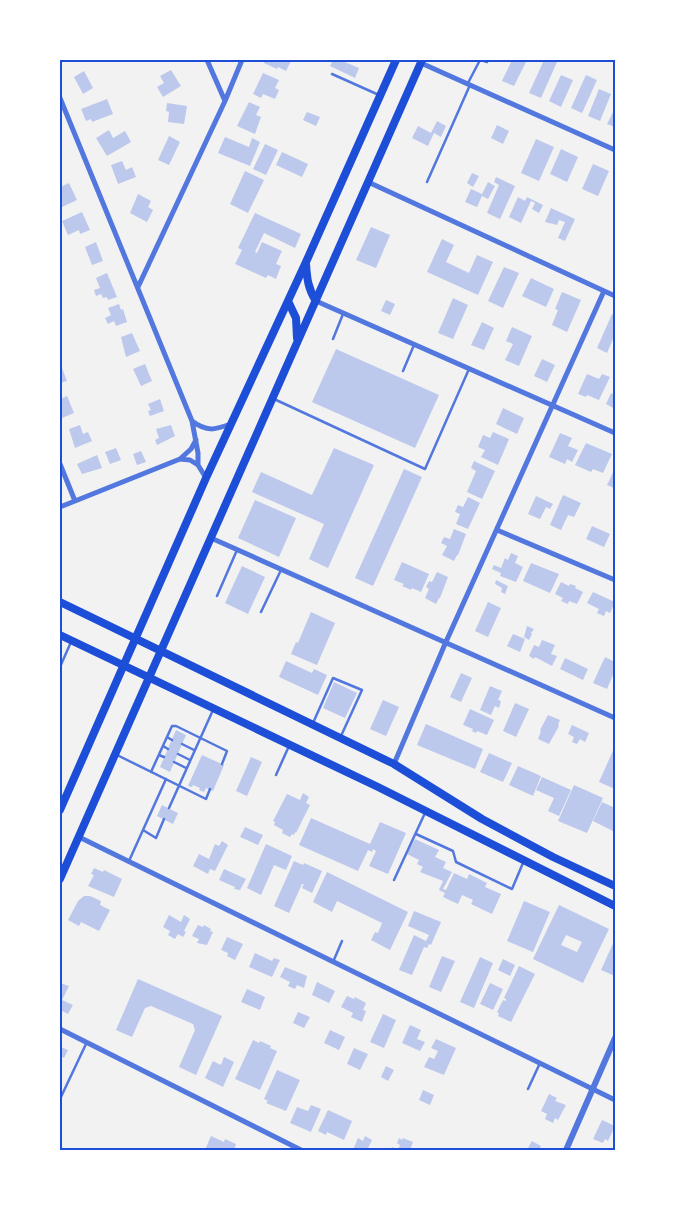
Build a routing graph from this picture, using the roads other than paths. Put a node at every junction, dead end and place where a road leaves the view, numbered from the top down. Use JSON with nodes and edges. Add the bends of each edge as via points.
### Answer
{"nodes":[{"id":1,"x":207,"y":60,"type":"edge"},
{"id":2,"x":242,"y":60,"type":"edge"},
{"id":3,"x":396,"y":60,"type":"edge"},
{"id":4,"x":481,"y":60,"type":"edge"},
{"id":5,"x":487,"y":60,"type":"edge"},
{"id":6,"x":422,"y":62,"type":"edge"},
{"id":7,"x":332,"y":74,"type":"dead end"},
{"id":8,"x":469,"y":85,"type":"junction"},
{"id":9,"x":380,"y":95,"type":"junction"},
{"id":10,"x":60,"y":98,"type":"edge"},
{"id":11,"x":225,"y":101,"type":"junction"},
{"id":12,"x":615,"y":150,"type":"edge"},
{"id":13,"x":368,"y":182,"type":"junction"},
{"id":14,"x":427,"y":182,"type":"dead end"},
{"id":15,"x":306,"y":262,"type":"junction"},
{"id":16,"x":138,"y":287,"type":"junction"},
{"id":17,"x":604,"y":292,"type":"junction"},
{"id":18,"x":615,"y":296,"type":"edge"},
{"id":19,"x":288,"y":301,"type":"junction"},
{"id":20,"x":316,"y":301,"type":"junction"},
{"id":21,"x":343,"y":314,"type":"junction"},
{"id":22,"x":333,"y":339,"type":"dead end"},
{"id":23,"x":296,"y":345,"type":"junction"},
{"id":24,"x":414,"y":345,"type":"junction"},
{"id":25,"x":469,"y":369,"type":"junction"},
{"id":26,"x":404,"y":371,"type":"dead end"},
{"id":27,"x":272,"y":398,"type":"junction"},
{"id":28,"x":551,"y":406,"type":"junction"},
{"id":29,"x":192,"y":421,"type":"junction"},
{"id":30,"x":231,"y":424,"type":"junction"},
{"id":31,"x":615,"y":433,"type":"edge"},
{"id":32,"x":196,"y":439,"type":"junction"},
{"id":33,"x":180,"y":459,"type":"junction"},
{"id":34,"x":60,"y":464,"type":"edge"},
{"id":35,"x":198,"y":465,"type":"junction"},
{"id":36,"x":206,"y":478,"type":"junction"},
{"id":37,"x":75,"y":501,"type":"junction"},
{"id":38,"x":60,"y":507,"type":"edge"},
{"id":39,"x":497,"y":530,"type":"junction"},
{"id":40,"x":211,"y":538,"type":"junction"},
{"id":41,"x":237,"y":550,"type":"junction"},
{"id":42,"x":281,"y":570,"type":"junction"},
{"id":43,"x":615,"y":580,"type":"edge"},
{"id":44,"x":217,"y":596,"type":"dead end"},
{"id":45,"x":60,"y":602,"type":"edge"},
{"id":46,"x":261,"y":612,"type":"dead end"},
{"id":47,"x":60,"y":635,"type":"edge"},
{"id":48,"x":135,"y":639,"type":"junction"},
{"id":49,"x":72,"y":641,"type":"junction"},
{"id":50,"x":445,"y":644,"type":"junction"},
{"id":51,"x":161,"y":651,"type":"junction"},
{"id":52,"x":124,"y":665,"type":"junction"},
{"id":53,"x":60,"y":667,"type":"edge"},
{"id":54,"x":149,"y":678,"type":"junction"},
{"id":55,"x":213,"y":708,"type":"junction"},
{"id":56,"x":615,"y":718,"type":"edge"},
{"id":57,"x":312,"y":724,"type":"junction"},
{"id":58,"x":167,"y":737,"type":"junction"},
{"id":59,"x":200,"y":738,"type":"junction"},
{"id":60,"x":340,"y":738,"type":"junction"},
{"id":61,"x":172,"y":740,"type":"dead end"},
{"id":62,"x":182,"y":744,"type":"dead end"},
{"id":63,"x":289,"y":745,"type":"junction"},
{"id":64,"x":163,"y":746,"type":"junction"},
{"id":65,"x":168,"y":749,"type":"dead end"},
{"id":66,"x":194,"y":751,"type":"junction"},
{"id":67,"x":178,"y":754,"type":"dead end"},
{"id":68,"x":116,"y":755,"type":"junction"},
{"id":69,"x":159,"y":755,"type":"junction"},
{"id":70,"x":164,"y":757,"type":"dead end"},
{"id":71,"x":190,"y":760,"type":"junction"},
{"id":72,"x":174,"y":762,"type":"dead end"},
{"id":73,"x":222,"y":764,"type":"dead end"},
{"id":74,"x":394,"y":764,"type":"junction"},
{"id":75,"x":187,"y":768,"type":"junction"},
{"id":76,"x":151,"y":772,"type":"junction"},
{"id":77,"x":276,"y":775,"type":"dead end"},
{"id":78,"x":166,"y":779,"type":"junction"},
{"id":79,"x":179,"y":785,"type":"junction"},
{"id":80,"x":210,"y":790,"type":"dead end"},
{"id":81,"x":169,"y":808,"type":"dead end"},
{"id":82,"x":60,"y":810,"type":"edge"},
{"id":83,"x":426,"y":812,"type":"junction"},
{"id":84,"x":164,"y":819,"type":"dead end"},
{"id":85,"x":143,"y":830,"type":"junction"},
{"id":86,"x":416,"y":834,"type":"junction"},
{"id":87,"x":79,"y":837,"type":"junction"},
{"id":88,"x":524,"y":861,"type":"junction"},
{"id":89,"x":128,"y":862,"type":"junction"},
{"id":90,"x":60,"y":879,"type":"edge"},
{"id":91,"x":394,"y":880,"type":"dead end"},
{"id":92,"x":615,"y":886,"type":"edge"},
{"id":93,"x":615,"y":906,"type":"edge"},
{"id":94,"x":342,"y":941,"type":"dead end"},
{"id":95,"x":333,"y":962,"type":"junction"},
{"id":96,"x":60,"y":1029,"type":"edge"},
{"id":97,"x":615,"y":1038,"type":"edge"},
{"id":98,"x":86,"y":1042,"type":"junction"},
{"id":99,"x":540,"y":1064,"type":"junction"},
{"id":100,"x":528,"y":1089,"type":"dead end"},
{"id":101,"x":593,"y":1089,"type":"junction"},
{"id":102,"x":60,"y":1099,"type":"edge"},
{"id":103,"x":615,"y":1100,"type":"edge"},
{"id":104,"x":301,"y":1150,"type":"edge"},
{"id":105,"x":566,"y":1150,"type":"edge"}],
"edges":[{"from":1,"to":11,"type":"street"},
{"from":2,"to":11,"type":"street"},
{"from":3,"to":9,"type":"main road"},
{"from":4,"to":5,"type":"lane"},
{"from":4,"to":8,"type":"lane"},
{"from":6,"to":8,"type":"street"},
{"from":6,"to":13,"type":"main road"},
{"from":7,"to":9,"type":"lane"},
{"from":8,"to":12,"type":"street"},
{"from":8,"to":14,"type":"lane"},
{"from":9,"to":15,"type":"main road"},
{"from":10,"to":16,"type":"street"},
{"from":11,"to":16,"type":"street"},
{"from":13,"to":17,"type":"street"},
{"from":13,"to":20,"type":"main road"},
{"from":15,"to":19,"type":"main road"},
{"from":15,"to":20,"type":"main road","via":[[310,292]]},
{"from":16,"to":29,"type":"street"},
{"from":17,"to":18,"type":"street"},
{"from":17,"to":28,"type":"street"},
{"from":19,"to":23,"type":"main road","via":[[296,318]]},
{"from":19,"to":30,"type":"main road"},
{"from":20,"to":21,"type":"street"},
{"from":20,"to":23,"type":"main road"},
{"from":21,"to":22,"type":"lane"},
{"from":21,"to":24,"type":"street"},
{"from":23,"to":27,"type":"main road"},
{"from":24,"to":25,"type":"street"},
{"from":24,"to":26,"type":"lane"},
{"from":25,"to":27,"type":"lane","via":[[425,469]]},
{"from":25,"to":28,"type":"street"},
{"from":27,"to":40,"type":"main road"},
{"from":28,"to":31,"type":"street"},
{"from":28,"to":39,"type":"street"},
{"from":29,"to":30,"type":"street","via":[[205,429]]},
{"from":29,"to":32,"type":"street"},
{"from":30,"to":36,"type":"main road"},
{"from":32,"to":33,"type":"street"},
{"from":32,"to":35,"type":"street"},
{"from":33,"to":35,"type":"street"},
{"from":33,"to":37,"type":"street"},
{"from":34,"to":37,"type":"street"},
{"from":35,"to":36,"type":"street"},
{"from":36,"to":48,"type":"main road"},
{"from":37,"to":38,"type":"street"},
{"from":39,"to":43,"type":"street"},
{"from":39,"to":50,"type":"street"},
{"from":40,"to":41,"type":"street"},
{"from":40,"to":51,"type":"main road"},
{"from":41,"to":42,"type":"street"},
{"from":41,"to":44,"type":"lane"},
{"from":42,"to":46,"type":"lane"},
{"from":42,"to":50,"type":"street"},
{"from":45,"to":48,"type":"main road"},
{"from":47,"to":49,"type":"main road"},
{"from":48,"to":51,"type":"main road"},
{"from":48,"to":52,"type":"main road"},
{"from":49,"to":52,"type":"main road"},
{"from":49,"to":53,"type":"lane"},
{"from":50,"to":56,"type":"street"},
{"from":50,"to":74,"type":"street"},
{"from":51,"to":54,"type":"main road"},
{"from":51,"to":57,"type":"main road"},
{"from":52,"to":54,"type":"main road"},
{"from":52,"to":82,"type":"main road"},
{"from":54,"to":55,"type":"main road"},
{"from":54,"to":68,"type":"main road"},
{"from":55,"to":59,"type":"lane"},
{"from":55,"to":63,"type":"main road"},
{"from":57,"to":60,"type":"main road"},
{"from":57,"to":60,"type":"lane","via":[[333,678],[362,690]]},
{"from":58,"to":59,"type":"lane","via":[[172,726],[176,726]]},
{"from":58,"to":61,"type":"lane"},
{"from":58,"to":64,"type":"lane"},
{"from":59,"to":66,"type":"lane"},
{"from":59,"to":73,"type":"lane","via":[[227,751]]},
{"from":60,"to":74,"type":"main road"},
{"from":62,"to":66,"type":"lane"},
{"from":63,"to":77,"type":"lane"},
{"from":63,"to":83,"type":"main road"},
{"from":64,"to":65,"type":"lane"},
{"from":64,"to":69,"type":"lane"},
{"from":66,"to":71,"type":"lane"},
{"from":67,"to":71,"type":"lane"},
{"from":68,"to":76,"type":"lane"},
{"from":68,"to":87,"type":"main road"},
{"from":69,"to":70,"type":"lane"},
{"from":69,"to":76,"type":"lane"},
{"from":71,"to":75,"type":"lane"},
{"from":72,"to":75,"type":"lane"},
{"from":74,"to":92,"type":"main road","via":[[482,819]]},
{"from":75,"to":79,"type":"lane"},
{"from":76,"to":78,"type":"lane"},
{"from":78,"to":79,"type":"lane"},
{"from":78,"to":85,"type":"lane"},
{"from":79,"to":80,"type":"lane","via":[[206,799]]},
{"from":79,"to":81,"type":"lane"},
{"from":83,"to":86,"type":"lane"},
{"from":83,"to":88,"type":"main road"},
{"from":84,"to":85,"type":"lane","via":[[156,838]]},
{"from":85,"to":89,"type":"lane"},
{"from":86,"to":88,"type":"lane","via":[[453,851],[456,862],[512,888]]},
{"from":86,"to":91,"type":"lane"},
{"from":87,"to":89,"type":"street"},
{"from":87,"to":90,"type":"main road"},
{"from":88,"to":93,"type":"main road"},
{"from":89,"to":95,"type":"street"},
{"from":94,"to":95,"type":"lane"},
{"from":95,"to":99,"type":"street"},
{"from":96,"to":98,"type":"street"},
{"from":97,"to":101,"type":"street"},
{"from":98,"to":102,"type":"lane"},
{"from":98,"to":104,"type":"street"},
{"from":99,"to":100,"type":"lane"},
{"from":99,"to":101,"type":"street"},
{"from":101,"to":103,"type":"street"},
{"from":101,"to":105,"type":"street"}]}
